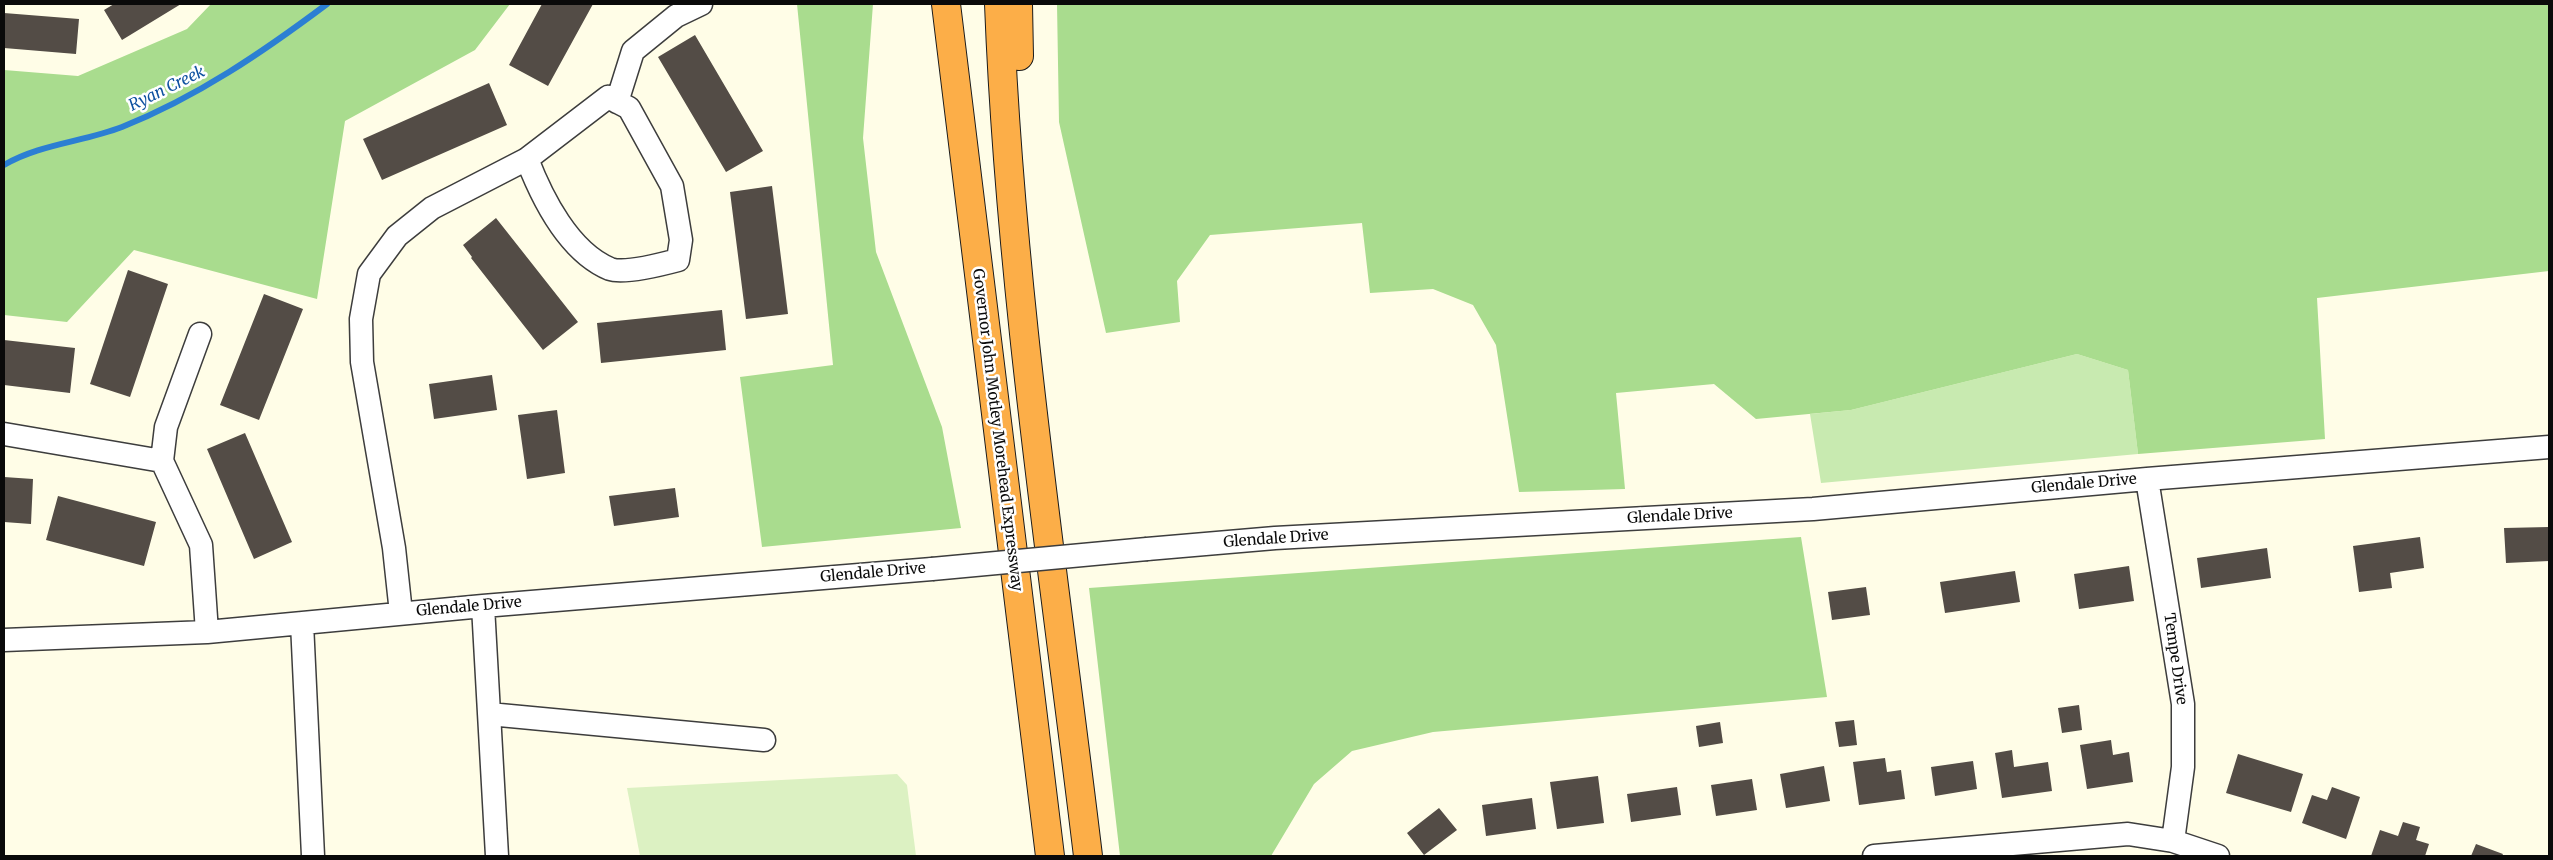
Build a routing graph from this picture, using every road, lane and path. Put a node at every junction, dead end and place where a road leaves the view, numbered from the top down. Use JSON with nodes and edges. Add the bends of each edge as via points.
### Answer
{"nodes":[{"id":1,"x":701,"y":4,"type":"edge"},
{"id":2,"x":946,"y":4,"type":"edge"},
{"id":3,"x":998,"y":4,"type":"edge"},
{"id":4,"x":1018,"y":4,"type":"edge"},
{"id":5,"x":617,"y":102,"type":"junction"},
{"id":6,"x":1006,"y":120,"type":"junction"},
{"id":7,"x":527,"y":159,"type":"junction"},
{"id":8,"x":200,"y":334,"type":"dead end"},
{"id":9,"x":4,"y":434,"type":"edge"},
{"id":10,"x":2549,"y":447,"type":"edge"},
{"id":11,"x":162,"y":461,"type":"junction"},
{"id":12,"x":2147,"y":479,"type":"junction"},
{"id":13,"x":483,"y":606,"type":"junction"},
{"id":14,"x":401,"y":613,"type":"junction"},
{"id":15,"x":302,"y":623,"type":"junction"},
{"id":16,"x":207,"y":632,"type":"junction"},
{"id":17,"x":4,"y":640,"type":"edge"},
{"id":18,"x":489,"y":714,"type":"junction"},
{"id":19,"x":764,"y":740,"type":"dead end"},
{"id":20,"x":2173,"y":841,"type":"junction"},
{"id":21,"x":313,"y":856,"type":"edge"},
{"id":22,"x":497,"y":856,"type":"edge"},
{"id":23,"x":1050,"y":856,"type":"edge"},
{"id":24,"x":1088,"y":856,"type":"edge"},
{"id":25,"x":1874,"y":856,"type":"edge"},
{"id":26,"x":2218,"y":856,"type":"edge"}],
"edges":[{"from":1,"to":5,"type":"street","via":[[676,16],[633,51]]},
{"from":2,"to":23,"type":"highway","name":"Governor John Motley Morehead Expressway"},
{"from":3,"to":6,"type":"highway"},
{"from":4,"to":6,"type":"highway","via":[[1019,70]]},
{"from":5,"to":7,"type":"street","via":[[608,97]]},
{"from":5,"to":7,"type":"street","via":[[629,108],[672,186],[681,240],[678,260],[652,268],[611,270],[576,246],[540,192]]},
{"from":6,"to":24,"type":"highway","via":[[1024,328]]},
{"from":7,"to":14,"type":"street","via":[[432,208],[397,236],[369,274],[361,319],[362,362],[394,548]]},
{"from":8,"to":11,"type":"street","via":[[166,427]]},
{"from":9,"to":11,"type":"street"},
{"from":10,"to":12,"type":"street","name":"Glendale Drive"},
{"from":11,"to":16,"type":"street","via":[[201,545]]},
{"from":12,"to":13,"type":"street","name":"Glendale Drive","bridge":true,"via":[[1813,509],[1305,536]]},
{"from":12,"to":20,"type":"street","name":"Tempe Drive","via":[[2183,704],[2183,767]]},
{"from":13,"to":14,"type":"street","name":"Glendale Drive"},
{"from":13,"to":18,"type":"street"},
{"from":14,"to":15,"type":"street","name":"Glendale Drive"},
{"from":15,"to":16,"type":"street","name":"Glendale Drive"},
{"from":15,"to":21,"type":"street"},
{"from":16,"to":17,"type":"street","name":"Glendale Drive"},
{"from":18,"to":19,"type":"street"},
{"from":18,"to":22,"type":"street"},
{"from":20,"to":25,"type":"street","via":[[2128,834]]},
{"from":20,"to":26,"type":"street"}]}
